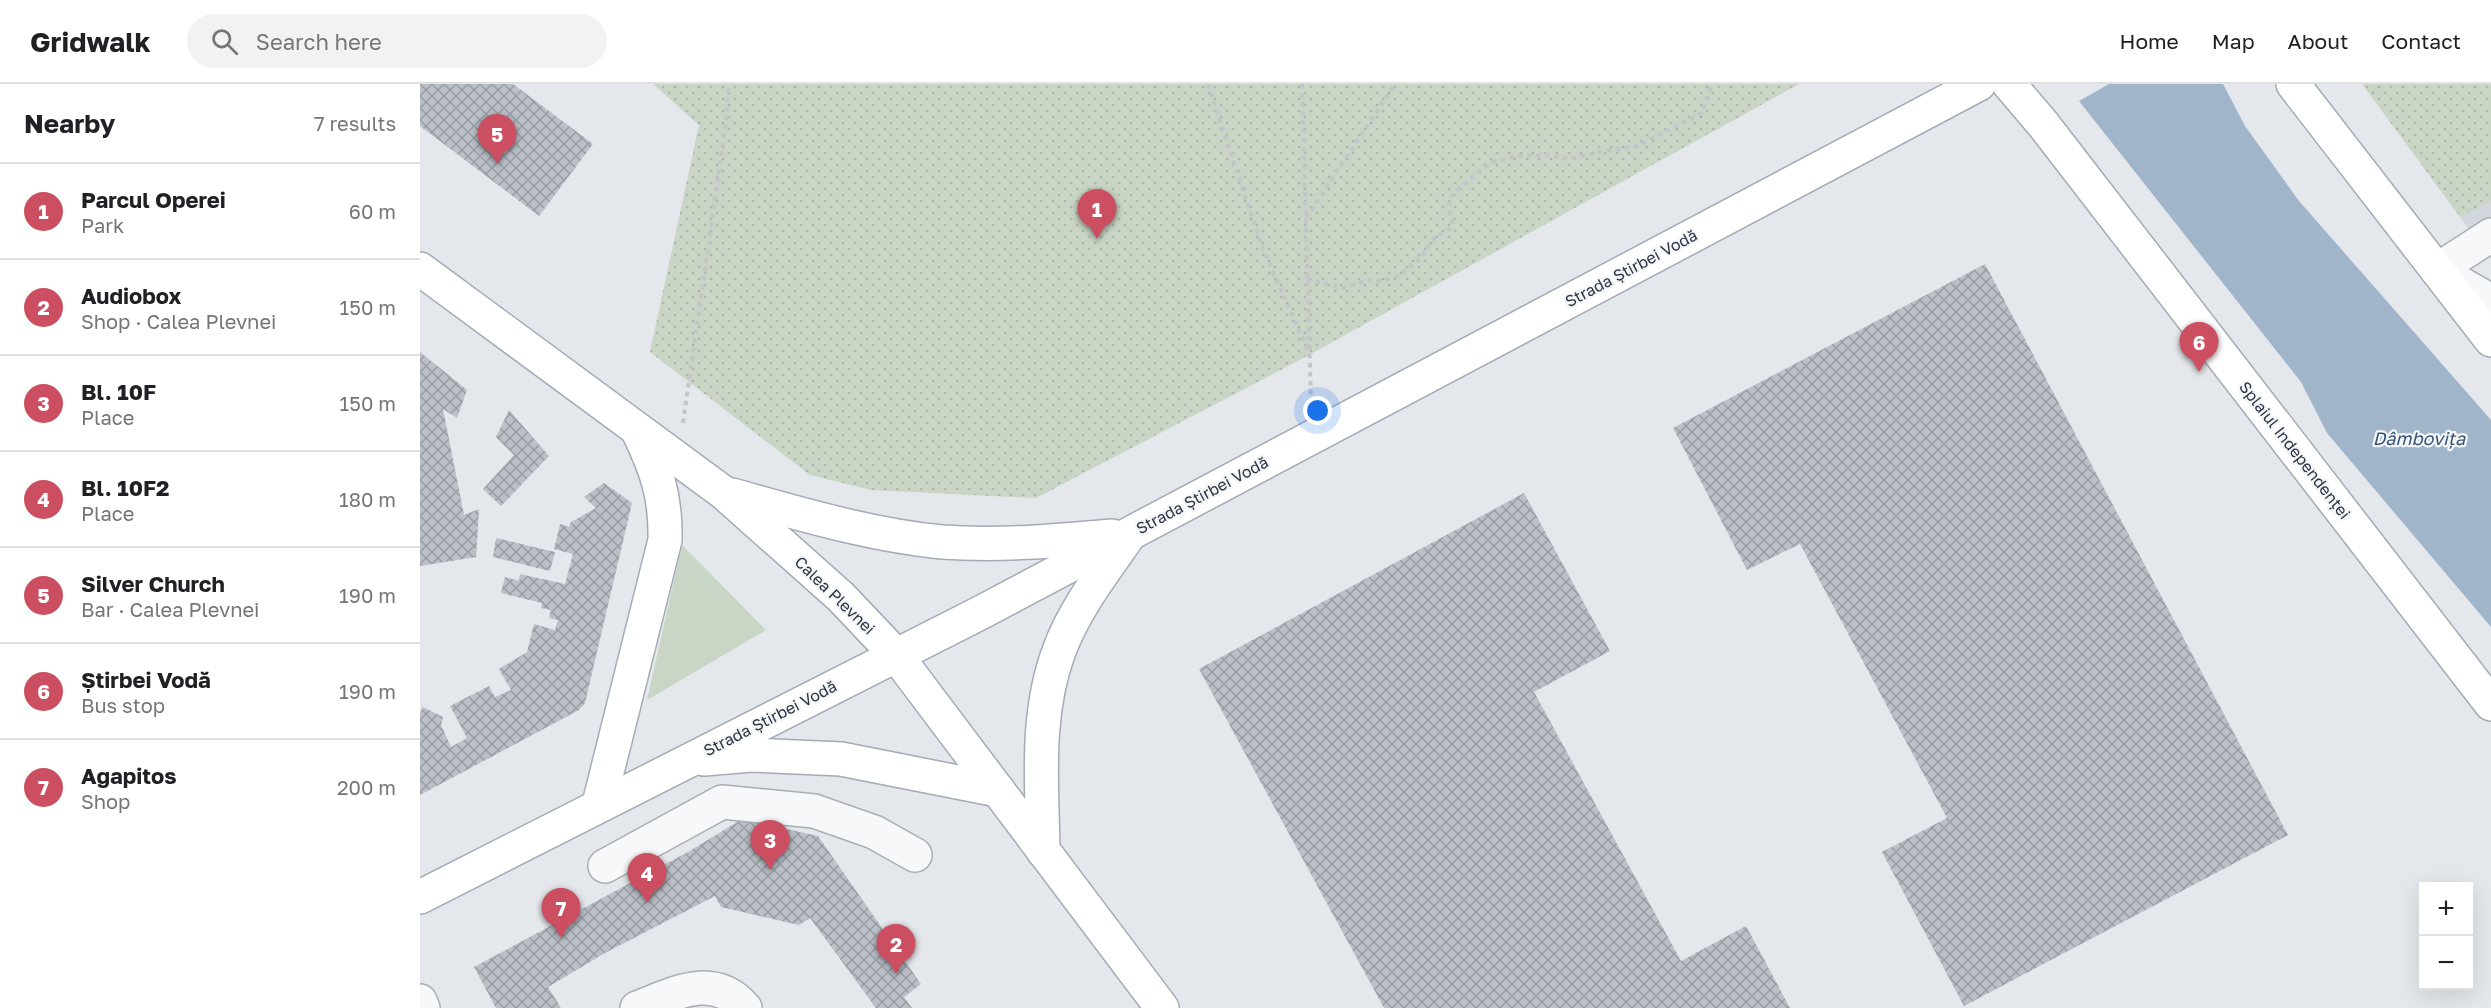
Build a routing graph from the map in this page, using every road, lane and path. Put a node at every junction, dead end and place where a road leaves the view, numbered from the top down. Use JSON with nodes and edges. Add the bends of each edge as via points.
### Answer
{"nodes":[{"id":1,"x":729,"y":84,"type":"edge"},
{"id":2,"x":1208,"y":84,"type":"edge"},
{"id":3,"x":1302,"y":84,"type":"edge"},
{"id":4,"x":1395,"y":84,"type":"edge"},
{"id":5,"x":1712,"y":84,"type":"edge"},
{"id":6,"x":1979,"y":84,"type":"edge"},
{"id":7,"x":2009,"y":84,"type":"edge"},
{"id":8,"x":2293,"y":84,"type":"edge"},
{"id":9,"x":1305,"y":220,"type":"junction"},
{"id":10,"x":2491,"y":235,"type":"edge"},
{"id":11,"x":420,"y":269,"type":"edge"},
{"id":12,"x":2437,"y":270,"type":"junction"},
{"id":13,"x":1307,"y":279,"type":"junction"},
{"id":14,"x":2491,"y":302,"type":"edge"},
{"id":15,"x":2491,"y":340,"type":"edge"},
{"id":16,"x":1309,"y":355,"type":"junction"},
{"id":17,"x":638,"y":430,"type":"junction"},
{"id":18,"x":1311,"y":437,"type":"junction"},
{"id":19,"x":678,"y":459,"type":"junction"},
{"id":20,"x":724,"y":493,"type":"junction"},
{"id":21,"x":1129,"y":534,"type":"junction"},
{"id":22,"x":896,"y":655,"type":"junction"},
{"id":23,"x":2491,"y":704,"type":"edge"},
{"id":24,"x":684,"y":761,"type":"junction"},
{"id":25,"x":998,"y":790,"type":"junction"},
{"id":26,"x":599,"y":804,"type":"junction"},
{"id":27,"x":1043,"y":851,"type":"junction"},
{"id":28,"x":915,"y":855,"type":"dead end"},
{"id":29,"x":605,"y":866,"type":"dead end"},
{"id":30,"x":420,"y":897,"type":"edge"},
{"id":31,"x":420,"y":1001,"type":"edge"},
{"id":32,"x":423,"y":1008,"type":"edge"},
{"id":33,"x":637,"y":1008,"type":"edge"},
{"id":34,"x":745,"y":1008,"type":"edge"},
{"id":35,"x":1162,"y":1008,"type":"edge"}],
"edges":[{"from":1,"to":19,"type":"path"},
{"from":2,"to":16,"type":"path","via":[[1261,244]]},
{"from":3,"to":9,"type":"path"},
{"from":4,"to":9,"type":"path"},
{"from":5,"to":13,"type":"path","via":[[1702,113],[1637,146],[1570,159],[1517,156],[1492,162],[1452,196],[1450,229],[1435,237],[1420,259],[1396,277],[1370,279],[1342,288]]},
{"from":6,"to":18,"type":"main road","name":"Strada Știrbei Vodă"},
{"from":7,"to":23,"type":"main road","name":"Splaiul Independenței"},
{"from":8,"to":12,"type":"main road"},
{"from":9,"to":13,"type":"path"},
{"from":10,"to":12,"type":"street"},
{"from":11,"to":17,"type":"main road","name":"Calea Plevnei"},
{"from":12,"to":14,"type":"street"},
{"from":12,"to":15,"type":"main road"},
{"from":13,"to":16,"type":"path"},
{"from":16,"to":18,"type":"path"},
{"from":17,"to":19,"type":"main road","name":"Calea Plevnei"},
{"from":17,"to":26,"type":"main road","via":[[656,468],[664,501],[665,540]]},
{"from":18,"to":21,"type":"main road","name":"Strada Știrbei Vodă"},
{"from":19,"to":20,"type":"main road","name":"Calea Plevnei"},
{"from":20,"to":21,"type":"main road","via":[[841,525],[942,542],[1029,543]]},
{"from":20,"to":22,"type":"main road","name":"Calea Plevnei","via":[[841,597]]},
{"from":21,"to":22,"type":"main road","name":"Strada Știrbei Vodă"},
{"from":21,"to":27,"type":"main road","via":[[1069,629],[1051,680],[1041,750]]},
{"from":22,"to":24,"type":"main road","name":"Strada Știrbei Vodă"},
{"from":22,"to":25,"type":"main road","name":"Calea Plevnei"},
{"from":24,"to":25,"type":"main road","via":[[751,755],[841,759]]},
{"from":24,"to":26,"type":"main road","name":"Strada Știrbei Vodă"},
{"from":25,"to":27,"type":"main road","name":"Calea Plevnei"},
{"from":26,"to":30,"type":"main road","name":"Strada Știrbei Vodă"},
{"from":27,"to":35,"type":"main road","name":"Calea Plevnei"},
{"from":28,"to":29,"type":"street","via":[[874,832],[814,811],[722,801]]},
{"from":31,"to":32,"type":"street"},
{"from":33,"to":34,"type":"street","via":[[689,988],[724,991]]}]}
